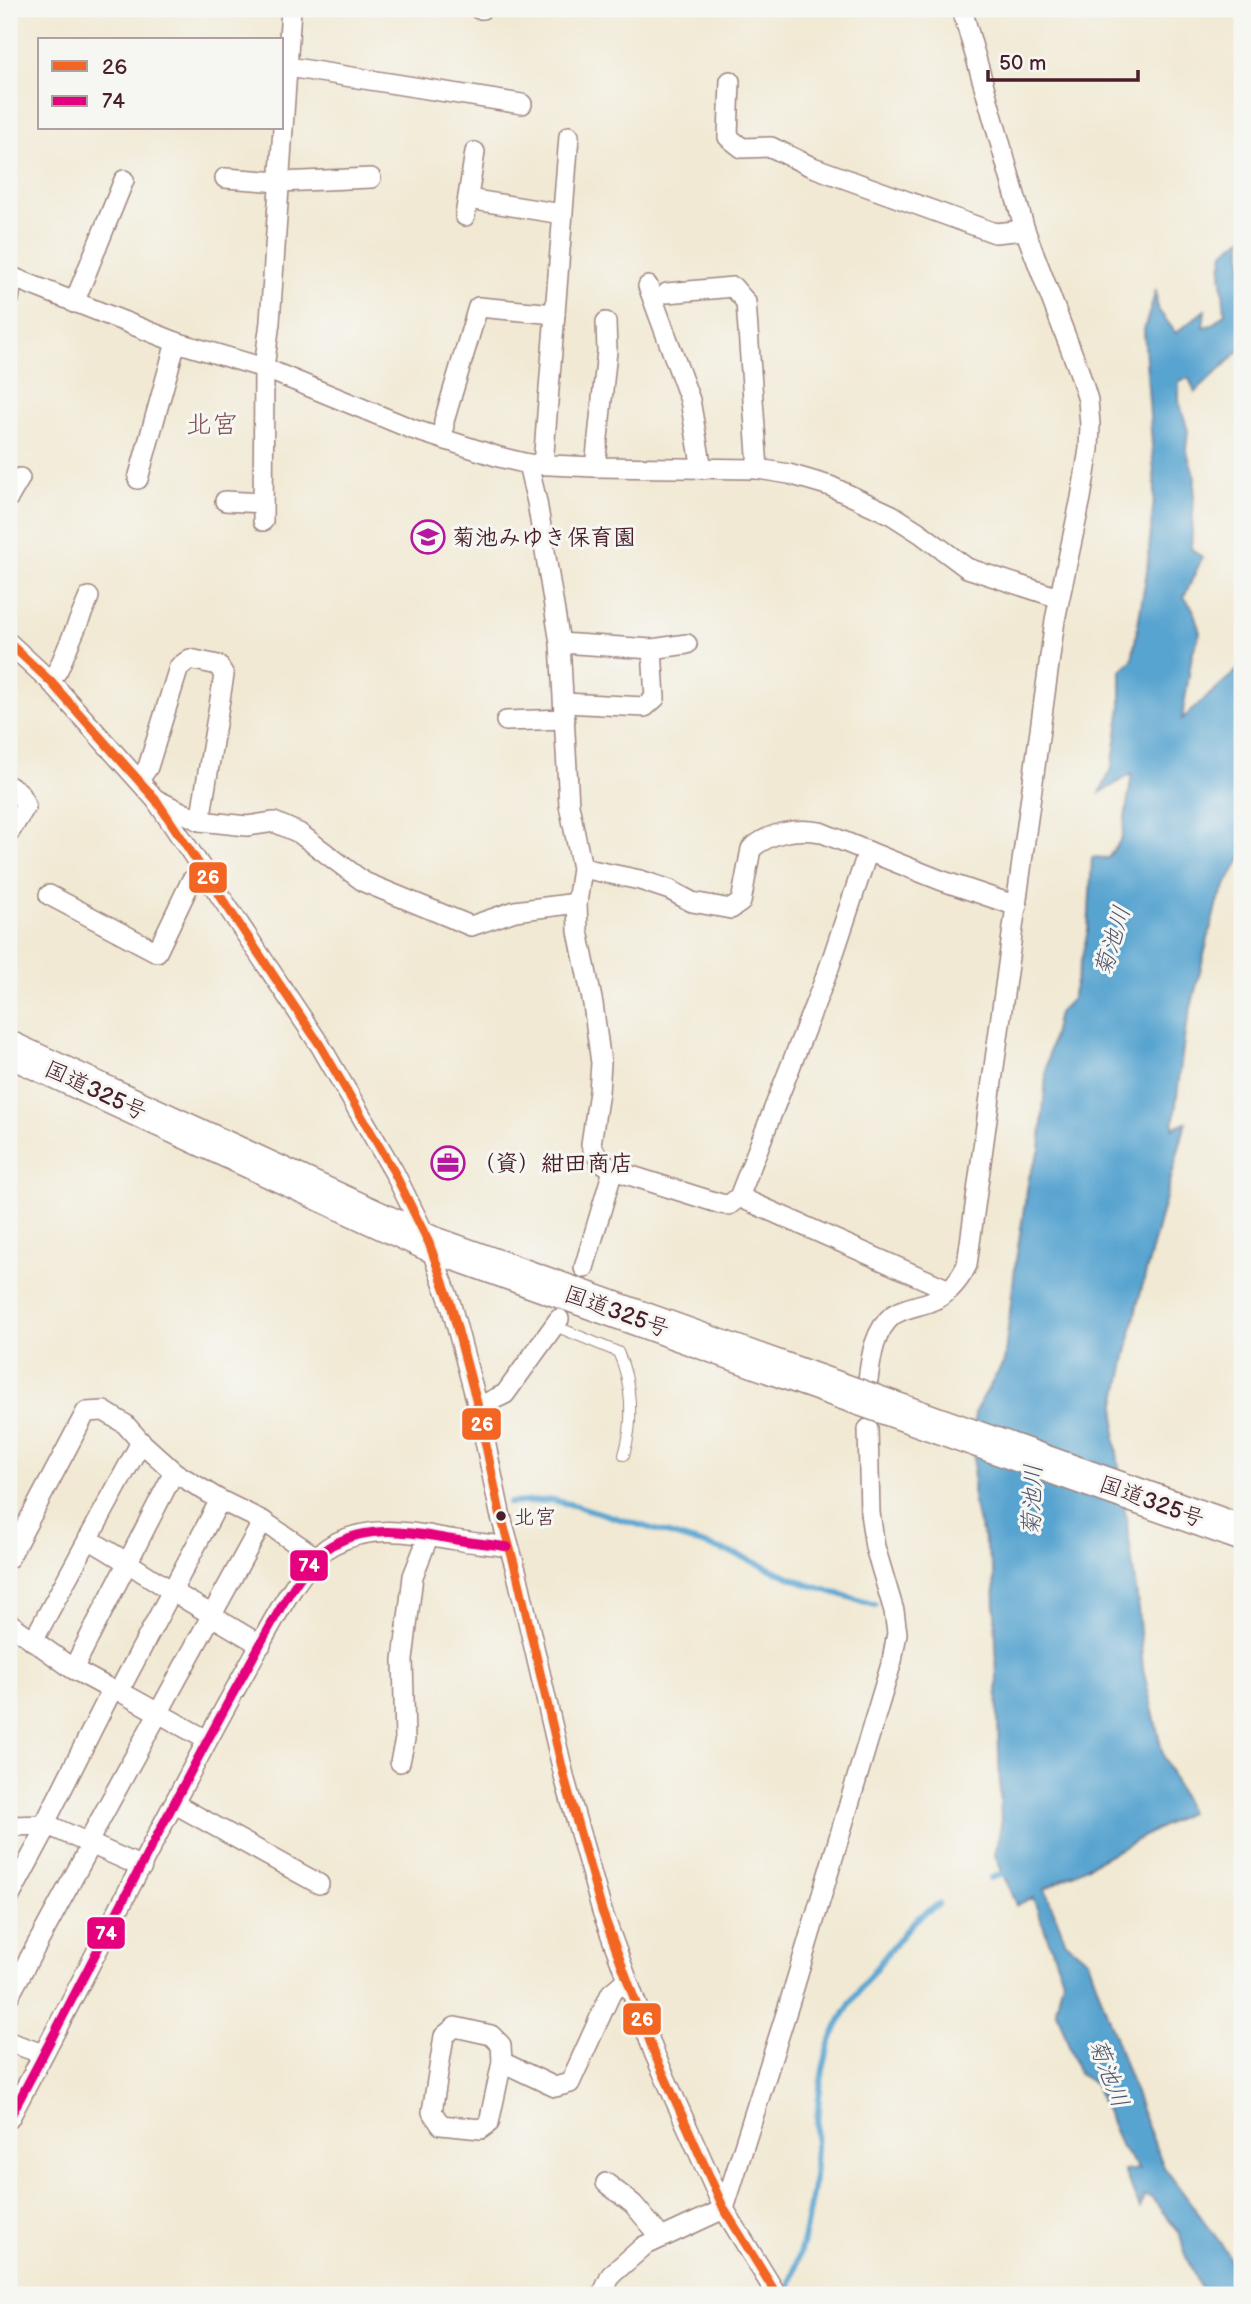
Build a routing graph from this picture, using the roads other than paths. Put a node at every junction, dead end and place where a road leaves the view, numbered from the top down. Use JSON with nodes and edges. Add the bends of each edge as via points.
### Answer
{"nodes":[{"id":1,"x":291,"y":9,"type":"edge"},
{"id":2,"x":962,"y":9,"type":"edge"},
{"id":3,"x":285,"y":78,"type":"edge"},
{"id":4,"x":730,"y":80,"type":"dead end"},
{"id":5,"x":522,"y":104,"type":"dead end"},
{"id":6,"x":282,"y":130,"type":"edge"},
{"id":7,"x":569,"y":136,"type":"dead end"},
{"id":8,"x":475,"y":152,"type":"dead end"},
{"id":9,"x":225,"y":178,"type":"dead end"},
{"id":10,"x":371,"y":178,"type":"dead end"},
{"id":11,"x":124,"y":180,"type":"dead end"},
{"id":12,"x":279,"y":182,"type":"junction"},
{"id":13,"x":562,"y":214,"type":"junction"},
{"id":14,"x":1025,"y":230,"type":"junction"},
{"id":15,"x":11,"y":277,"type":"edge"},
{"id":16,"x":648,"y":286,"type":"dead end"},
{"id":17,"x":667,"y":293,"type":"dead end"},
{"id":18,"x":9,"y":299,"type":"edge"},
{"id":19,"x":74,"y":303,"type":"junction"},
{"id":20,"x":555,"y":314,"type":"junction"},
{"id":21,"x":606,"y":322,"type":"dead end"},
{"id":22,"x":176,"y":342,"type":"junction"},
{"id":23,"x":264,"y":368,"type":"junction"},
{"id":24,"x":443,"y":439,"type":"junction"},
{"id":25,"x":536,"y":464,"type":"junction"},
{"id":26,"x":595,"y":467,"type":"junction"},
{"id":27,"x":702,"y":469,"type":"junction"},
{"id":28,"x":758,"y":470,"type":"junction"},
{"id":29,"x":20,"y":478,"type":"dead end"},
{"id":30,"x":138,"y":479,"type":"dead end"},
{"id":31,"x":9,"y":496,"type":"edge"},
{"id":32,"x":225,"y":500,"type":"dead end"},
{"id":33,"x":89,"y":597,"type":"dead end"},
{"id":34,"x":1059,"y":598,"type":"junction"},
{"id":35,"x":9,"y":643,"type":"edge"},
{"id":36,"x":560,"y":643,"type":"junction"},
{"id":37,"x":687,"y":644,"type":"dead end"},
{"id":38,"x":652,"y":649,"type":"junction"},
{"id":39,"x":50,"y":681,"type":"junction"},
{"id":40,"x":565,"y":711,"type":"junction"},
{"id":41,"x":506,"y":721,"type":"dead end"},
{"id":42,"x":139,"y":780,"type":"junction"},
{"id":43,"x":9,"y":786,"type":"edge"},
{"id":44,"x":156,"y":800,"type":"junction"},
{"id":45,"x":200,"y":821,"type":"junction"},
{"id":46,"x":9,"y":833,"type":"edge"},
{"id":47,"x":868,"y":851,"type":"junction"},
{"id":48,"x":582,"y":868,"type":"junction"},
{"id":49,"x":204,"y":871,"type":"junction"},
{"id":50,"x":49,"y":895,"type":"dead end"},
{"id":51,"x":577,"y":903,"type":"junction"},
{"id":52,"x":1017,"y":906,"type":"junction"},
{"id":53,"x":9,"y":1049,"type":"edge"},
{"id":54,"x":613,"y":1170,"type":"junction"},
{"id":55,"x":739,"y":1197,"type":"junction"},
{"id":56,"x":429,"y":1243,"type":"junction"},
{"id":57,"x":584,"y":1268,"type":"dead end"},
{"id":58,"x":948,"y":1290,"type":"junction"},
{"id":59,"x":557,"y":1323,"type":"joint"},
{"id":60,"x":868,"y":1380,"type":"dead end"},
{"id":61,"x":478,"y":1407,"type":"junction"},
{"id":62,"x":868,"y":1429,"type":"dead end"},
{"id":63,"x":141,"y":1442,"type":"junction"},
{"id":64,"x":624,"y":1455,"type":"dead end"},
{"id":65,"x":174,"y":1472,"type":"junction"},
{"id":66,"x":220,"y":1500,"type":"junction"},
{"id":67,"x":263,"y":1521,"type":"junction"},
{"id":68,"x":1242,"y":1533,"type":"edge"},
{"id":69,"x":429,"y":1535,"type":"junction"},
{"id":70,"x":88,"y":1539,"type":"junction"},
{"id":71,"x":508,"y":1547,"type":"junction"},
{"id":72,"x":316,"y":1557,"type":"junction"},
{"id":73,"x":9,"y":1558,"type":"edge"},
{"id":74,"x":128,"y":1562,"type":"junction"},
{"id":75,"x":173,"y":1593,"type":"junction"},
{"id":76,"x":212,"y":1615,"type":"junction"},
{"id":77,"x":9,"y":1623,"type":"edge"},
{"id":78,"x":33,"y":1641,"type":"junction"},
{"id":79,"x":261,"y":1645,"type":"junction"},
{"id":80,"x":73,"y":1670,"type":"junction"},
{"id":81,"x":116,"y":1691,"type":"junction"},
{"id":82,"x":158,"y":1713,"type":"junction"},
{"id":83,"x":207,"y":1740,"type":"junction"},
{"id":84,"x":400,"y":1762,"type":"dead end"},
{"id":85,"x":174,"y":1804,"type":"junction"},
{"id":86,"x":46,"y":1825,"type":"junction"},
{"id":87,"x":9,"y":1826,"type":"edge"},
{"id":88,"x":90,"y":1842,"type":"junction"},
{"id":89,"x":142,"y":1867,"type":"junction"},
{"id":90,"x":319,"y":1884,"type":"dead end"},
{"id":91,"x":9,"y":1898,"type":"edge"},
{"id":92,"x":626,"y":1980,"type":"junction"},
{"id":93,"x":9,"y":1996,"type":"edge"},
{"id":94,"x":9,"y":2042,"type":"edge"},
{"id":95,"x":9,"y":2056,"type":"edge"},
{"id":96,"x":40,"y":2060,"type":"junction"},
{"id":97,"x":502,"y":2062,"type":"junction"},
{"id":98,"x":9,"y":2118,"type":"edge"},
{"id":99,"x":606,"y":2183,"type":"dead end"},
{"id":100,"x":724,"y":2209,"type":"junction"},
{"id":101,"x":661,"y":2236,"type":"junction"},
{"id":102,"x":602,"y":2295,"type":"edge"},
{"id":103,"x":776,"y":2295,"type":"edge"}],
"edges":[{"from":1,"to":3,"type":"street"},
{"from":2,"to":14,"type":"street"},
{"from":3,"to":5,"type":"street"},
{"from":4,"to":14,"type":"street","via":[[729,136],[742,148],[771,147],[810,166],[995,233]]},
{"from":6,"to":12,"type":"street"},
{"from":7,"to":13,"type":"street"},
{"from":8,"to":13,"type":"street","via":[[466,208]]},
{"from":9,"to":12,"type":"street"},
{"from":10,"to":12,"type":"street"},
{"from":11,"to":19,"type":"street"},
{"from":12,"to":23,"type":"street"},
{"from":13,"to":20,"type":"street"},
{"from":14,"to":34,"type":"street","via":[[1088,400],[1090,449]]},
{"from":15,"to":18,"type":"street"},
{"from":15,"to":19,"type":"street"},
{"from":16,"to":27,"type":"street","via":[[690,400]]},
{"from":17,"to":28,"type":"street","via":[[733,287],[747,302]]},
{"from":19,"to":22,"type":"street"},
{"from":20,"to":24,"type":"street","via":[[478,307],[444,421]]},
{"from":20,"to":25,"type":"street"},
{"from":21,"to":26,"type":"street"},
{"from":22,"to":23,"type":"street"},
{"from":22,"to":30,"type":"street"},
{"from":23,"to":24,"type":"street"},
{"from":23,"to":32,"type":"street","via":[[263,512]]},
{"from":24,"to":25,"type":"street"},
{"from":25,"to":26,"type":"street"},
{"from":25,"to":36,"type":"street","via":[[537,502]]},
{"from":26,"to":27,"type":"street"},
{"from":27,"to":28,"type":"street"},
{"from":28,"to":34,"type":"street","via":[[830,486],[892,515],[967,568]]},
{"from":29,"to":31,"type":"street"},
{"from":33,"to":39,"type":"street"},
{"from":34,"to":52,"type":"street"},
{"from":35,"to":39,"type":"street"},
{"from":36,"to":38,"type":"street"},
{"from":36,"to":40,"type":"street"},
{"from":37,"to":38,"type":"street"},
{"from":38,"to":40,"type":"street","via":[[656,698],[645,708]]},
{"from":39,"to":42,"type":"street"},
{"from":40,"to":41,"type":"street"},
{"from":40,"to":48,"type":"street","via":[[569,805]]},
{"from":42,"to":44,"type":"street"},
{"from":42,"to":45,"type":"street","via":[[148,767],[179,667],[190,659],[218,665],[224,675]]},
{"from":43,"to":46,"type":"street","via":[[18,791],[26,806]]},
{"from":44,"to":45,"type":"street"},
{"from":44,"to":49,"type":"street"},
{"from":45,"to":51,"type":"street","via":[[247,826],[274,822],[299,833],[365,882],[471,926],[514,911]]},
{"from":47,"to":48,"type":"street","via":[[820,832],[793,831],[769,837],[751,849],[741,902],[731,909],[692,902],[640,880]]},
{"from":47,"to":52,"type":"street"},
{"from":47,"to":55,"type":"street","via":[[828,971]]},
{"from":48,"to":51,"type":"street"},
{"from":49,"to":50,"type":"street","via":[[191,881],[157,952]]},
{"from":49,"to":56,"type":"street","via":[[320,1045],[394,1172]]},
{"from":51,"to":54,"type":"street","via":[[601,1063],[591,1144],[599,1160]]},
{"from":52,"to":58,"type":"street","via":[[967,1265]]},
{"from":53,"to":56,"type":"highway","name":"国道325号"},
{"from":54,"to":55,"type":"street","via":[[720,1204],[729,1205]]},
{"from":54,"to":57,"type":"street"},
{"from":55,"to":58,"type":"street"},
{"from":56,"to":61,"type":"street","via":[[452,1305]]},
{"from":56,"to":68,"type":"highway","name":"国道325号","bridge":true},
{"from":58,"to":60,"type":"street","via":[[894,1315],[871,1352]]},
{"from":59,"to":61,"type":"street","via":[[505,1394]]},
{"from":59,"to":64,"type":"lane","via":[[618,1352],[625,1366],[629,1406],[630,1435]]},
{"from":61,"to":71,"type":"street"},
{"from":62,"to":100,"type":"street","via":[[870,1513],[897,1633],[892,1661]]},
{"from":63,"to":65,"type":"street"},
{"from":63,"to":70,"type":"street"},
{"from":63,"to":73,"type":"street","via":[[125,1424],[104,1411],[86,1412]]},
{"from":65,"to":66,"type":"street"},
{"from":65,"to":74,"type":"street"},
{"from":66,"to":67,"type":"street"},
{"from":66,"to":75,"type":"street"},
{"from":67,"to":72,"type":"street"},
{"from":67,"to":76,"type":"street"},
{"from":69,"to":71,"type":"street"},
{"from":69,"to":72,"type":"street","via":[[365,1533],[330,1546]]},
{"from":69,"to":84,"type":"street","via":[[412,1588],[403,1660],[405,1739]]},
{"from":70,"to":74,"type":"street"},
{"from":70,"to":78,"type":"street"},
{"from":71,"to":92,"type":"street","via":[[582,1849]]},
{"from":72,"to":79,"type":"street"},
{"from":74,"to":75,"type":"street"},
{"from":74,"to":80,"type":"street"},
{"from":75,"to":76,"type":"street"},
{"from":75,"to":81,"type":"street"},
{"from":76,"to":79,"type":"street"},
{"from":76,"to":82,"type":"street"},
{"from":77,"to":78,"type":"street"},
{"from":78,"to":80,"type":"street"},
{"from":79,"to":83,"type":"street"},
{"from":80,"to":81,"type":"street"},
{"from":81,"to":82,"type":"street"},
{"from":81,"to":86,"type":"street"},
{"from":82,"to":83,"type":"street"},
{"from":82,"to":88,"type":"street"},
{"from":83,"to":85,"type":"street"},
{"from":85,"to":89,"type":"street"},
{"from":85,"to":90,"type":"street"},
{"from":86,"to":87,"type":"street"},
{"from":86,"to":88,"type":"street"},
{"from":86,"to":91,"type":"street"},
{"from":88,"to":89,"type":"street"},
{"from":88,"to":93,"type":"street"},
{"from":89,"to":96,"type":"street"},
{"from":92,"to":97,"type":"street","via":[[611,1993],[570,2083],[555,2087]]},
{"from":92,"to":100,"type":"street","via":[[654,2055]]},
{"from":94,"to":96,"type":"street"},
{"from":95,"to":96,"type":"street"},
{"from":96,"to":98,"type":"street"},
{"from":97,"to":97,"type":"street","via":[[489,2123],[481,2129],[441,2124],[432,2112],[444,2036],[455,2027],[491,2035],[501,2045]]},
{"from":99,"to":101,"type":"street","via":[[633,2204]]},
{"from":100,"to":101,"type":"street"},
{"from":100,"to":103,"type":"street"},
{"from":101,"to":102,"type":"street","via":[[619,2268]]}]}
